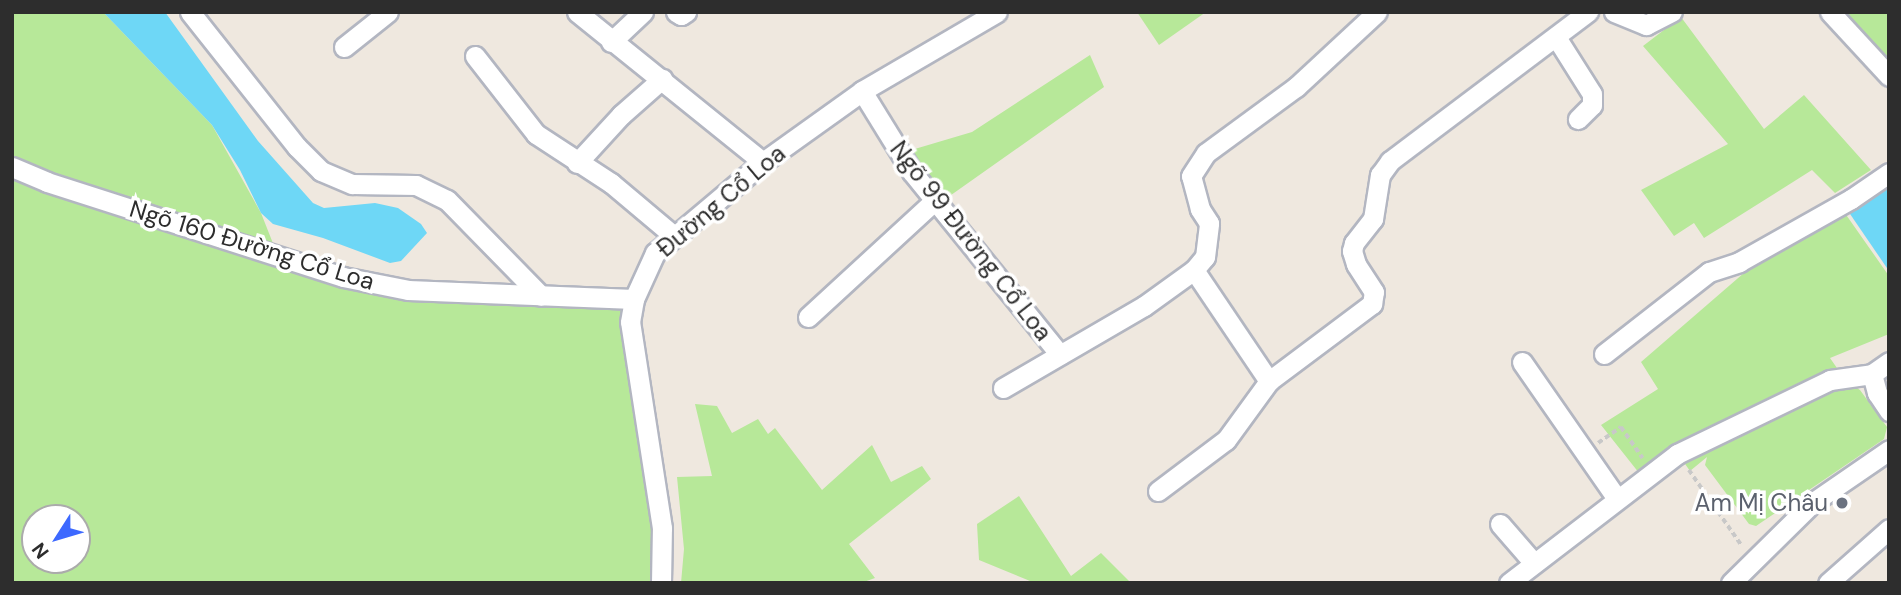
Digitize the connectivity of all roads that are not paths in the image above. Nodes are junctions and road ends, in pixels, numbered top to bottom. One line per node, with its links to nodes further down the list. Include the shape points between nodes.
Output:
1 (190, 12): 28 (street, via 321,171 352,184 416,185 447,200)
2 (388, 12): 15 (street)
3 (577, 12): 14 (street)
4 (643, 12): 14 (street)
5 (676, 12): 6 (street)
6 (686, 12)
7 (997, 12): 19 (street, Đường Cổ Loa)
8 (1377, 12): 27 (street, via 1296,87 1206,153 1191,176 1194,195 1209,223 1205,257)
9 (1588, 12): 13 (street)
10 (1614, 12): 11 (street, via 1646,24)
11 (1672, 12)
12 (1830, 12): 17 (street)
13 (1556, 37): 20 (street, via 1592,94 1592,104); 36 (street, via 1390,161 1380,175 1373,219 1352,251 1374,292 1374,301)
14 (611, 42): 18 (street)
15 (344, 47)
16 (475, 56): 22 (street, via 536,134)
17 (1889, 76)
18 (662, 79): 21 (street); 22 (street)
19 (862, 91): 21 (street, Đường Cổ Loa); 25 (street, Ngõ 99 Đường Cổ Loa)
20 (1578, 119)
21 (762, 162): 26 (street, Đường Cổ Loa)
22 (576, 163): 26 (street, via 611,183)
23 (12, 167): 28 (street, Ngõ 160 Đường Cổ Loa, via 343,277 408,290)
24 (1889, 173): 31 (street, via 1739,262 1709,272)
25 (934, 201): 30 (street); 32 (street, Ngõ 99 Đường Cổ Loa)
26 (674, 236): 29 (street, Đường Cổ Loa, via 655,253)
27 (1194, 271): 32 (street); 36 (street)
28 (541, 296): 29 (street, Ngõ 160 Đường Cổ Loa)
29 (634, 299): 45 (street, Đường Cổ Loa, via 630,322 662,528)
30 (808, 317)
31 (1604, 354)
32 (1060, 355): 37 (street)
33 (1522, 362): 41 (street)
34 (1889, 362): 35 (street)
35 (1872, 374): 38 (street); 41 (street, via 1830,380 1677,454)
36 (1269, 382): 40 (street, via 1226,440)
37 (1003, 388)
38 (1889, 411)
39 (1889, 450): 47 (street, via 1812,503)
40 (1158, 491)
41 (1616, 497): 44 (street)
42 (1500, 524): 44 (street)
43 (1889, 529): 48 (street)
44 (1533, 562): 46 (street)
45 (661, 583)
46 (1509, 583)
47 (1731, 583)
48 (1828, 583)

